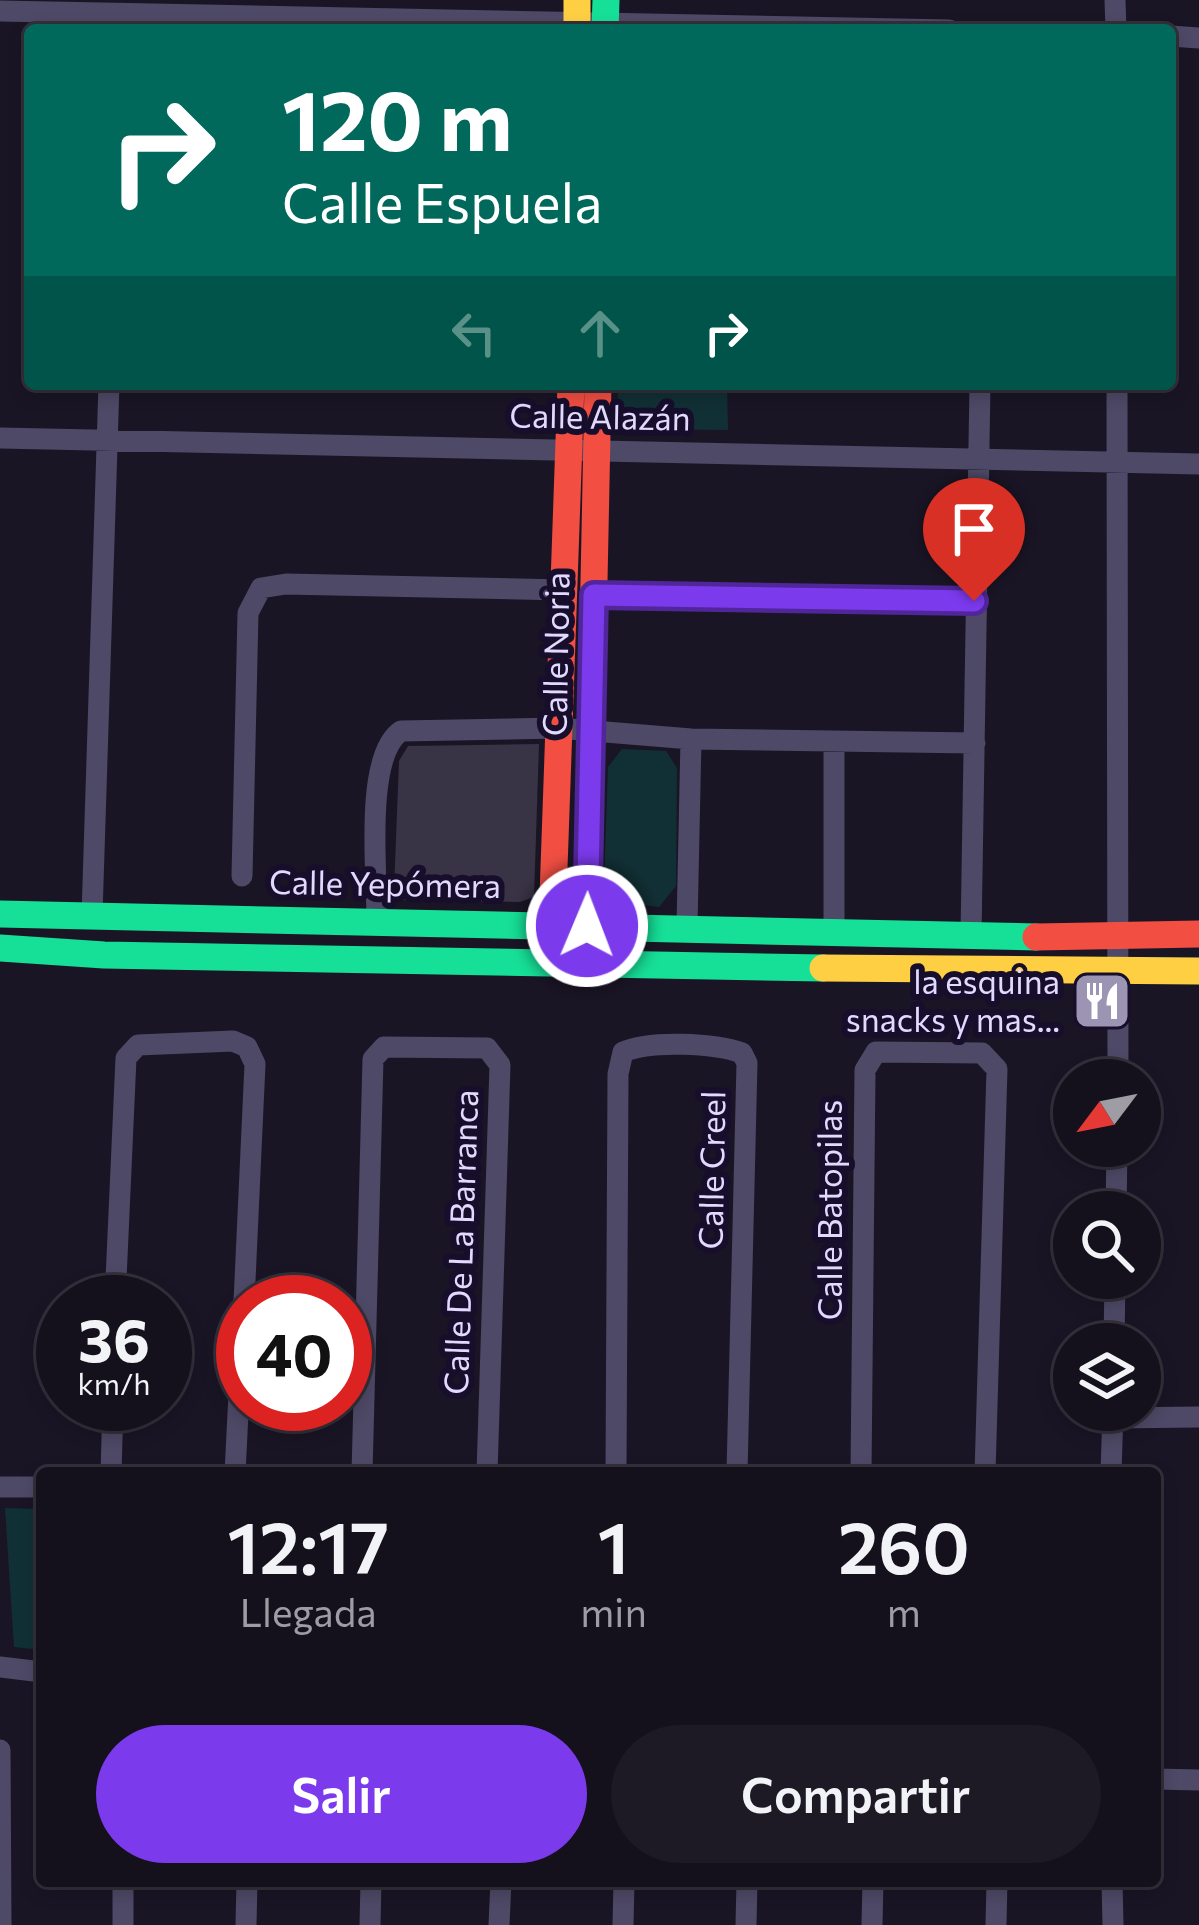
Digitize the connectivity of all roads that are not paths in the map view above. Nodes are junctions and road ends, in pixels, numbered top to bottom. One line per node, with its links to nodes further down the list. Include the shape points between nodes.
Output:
1 (0, 11): 2 (street)
2 (118, 15): 3 (street)
3 (591, 17): 4 (street)
4 (743, 24)
5 (109, 390): 11 (street)
6 (572, 390): 12 (main road, Calle Noria)
7 (597, 390): 12 (main road, Calle Noria)
8 (980, 390): 13 (street)
9 (1117, 390): 14 (street)
10 (0, 438): 11 (street, Calle Alazán)
11 (107, 442): 12 (street, Calle Alazán); 26 (street)
12 (583, 450): 13 (street, Calle Alazán); 16 (main road, Calle Noria); 17 (main road, Calle Noria)
13 (978, 458): 14 (street, Calle Alazán); 18 (street)
14 (1115, 459): 15 (street, Calle Alazán); 34 (street)
15 (1199, 464)
16 (563, 590): 19 (main road, Calle Noria); 24 (street, via 286,584 255,594 248,613)
17 (594, 595): 18 (street); 20 (main road, Calle Noria)
18 (974, 601): 23 (street)
19 (557, 728): 20 (street); 27 (street, via 423,726 390,738 379,763); 28 (main road, Calle Noria)
20 (590, 732): 21 (street); 29 (main road, Calle Noria)
21 (691, 739): 22 (street); 30 (street)
22 (834, 742): 23 (street); 31 (street)
23 (975, 742): 33 (street)
24 (242, 876)
25 (0, 914): 26 (main road, Calle Yepómera)
26 (92, 915): 27 (main road, Calle Yepómera)
27 (376, 919): 28 (main road, Calle Yepómera)
28 (552, 925): 29 (main road, Calle Yepómera)
29 (587, 926): 30 (main road, Calle Yepómera)
30 (687, 926): 31 (main road, Calle Yepómera)
31 (834, 929): 33 (main road, Calle Yepómera)
32 (1199, 934): 34 (main road, Calle Yepómera)
33 (971, 935): 34 (main road, Calle Yepómera)
34 (1118, 939): 37 (street)
35 (0, 948): 37 (main road)
36 (1199, 971): 37 (main road)
37 (1119, 974): 38 (street)
38 (1118, 1059)
39 (117, 1275): 40 (street, via 123,1064 138,1045 213,1041 242,1042 255,1064)
40 (245, 1275)
41 (1161, 1416): 42 (street)
42 (1199, 1417)
43 (112, 1431): 46 (street)
44 (238, 1431): 47 (street)
45 (1112, 1431): 54 (street)
46 (111, 1467)
47 (236, 1467)
48 (362, 1467): 49 (street, Calle De La Barranca, via 373,1059 384,1047 437,1045 487,1048 500,1066)
49 (487, 1467)
50 (616, 1467): 51 (street, Calle Creel, via 618,1074 623,1052 639,1048 727,1048 742,1052 746,1063)
51 (737, 1467)
52 (861, 1467): 53 (street, Calle Batopilas, via 865,1070 877,1052 925,1050 982,1053 997,1070)
53 (985, 1467)
54 (1111, 1467)
55 (0, 1487): 56 (street)
56 (36, 1487)
57 (0, 1667): 58 (street)
58 (36, 1671)
59 (0, 1750): 62 (street)
60 (1161, 1779): 61 (street)
61 (1199, 1780)
62 (2, 1785): 72 (street)
63 (124, 1887): 74 (street)
64 (248, 1887): 75 (street)
65 (371, 1887): 76 (street)
66 (500, 1887): 77 (street)
67 (624, 1887): 78 (street)
68 (747, 1887): 79 (street)
69 (873, 1887): 80 (street)
70 (997, 1887): 81 (street)
71 (1112, 1887): 82 (street)
72 (0, 1912): 73 (street)
73 (1, 1925)
74 (122, 1925)
75 (246, 1925)
76 (370, 1925)
77 (499, 1925)
78 (622, 1925)
79 (746, 1925)
80 (872, 1925)
81 (997, 1925)
82 (1113, 1925)

